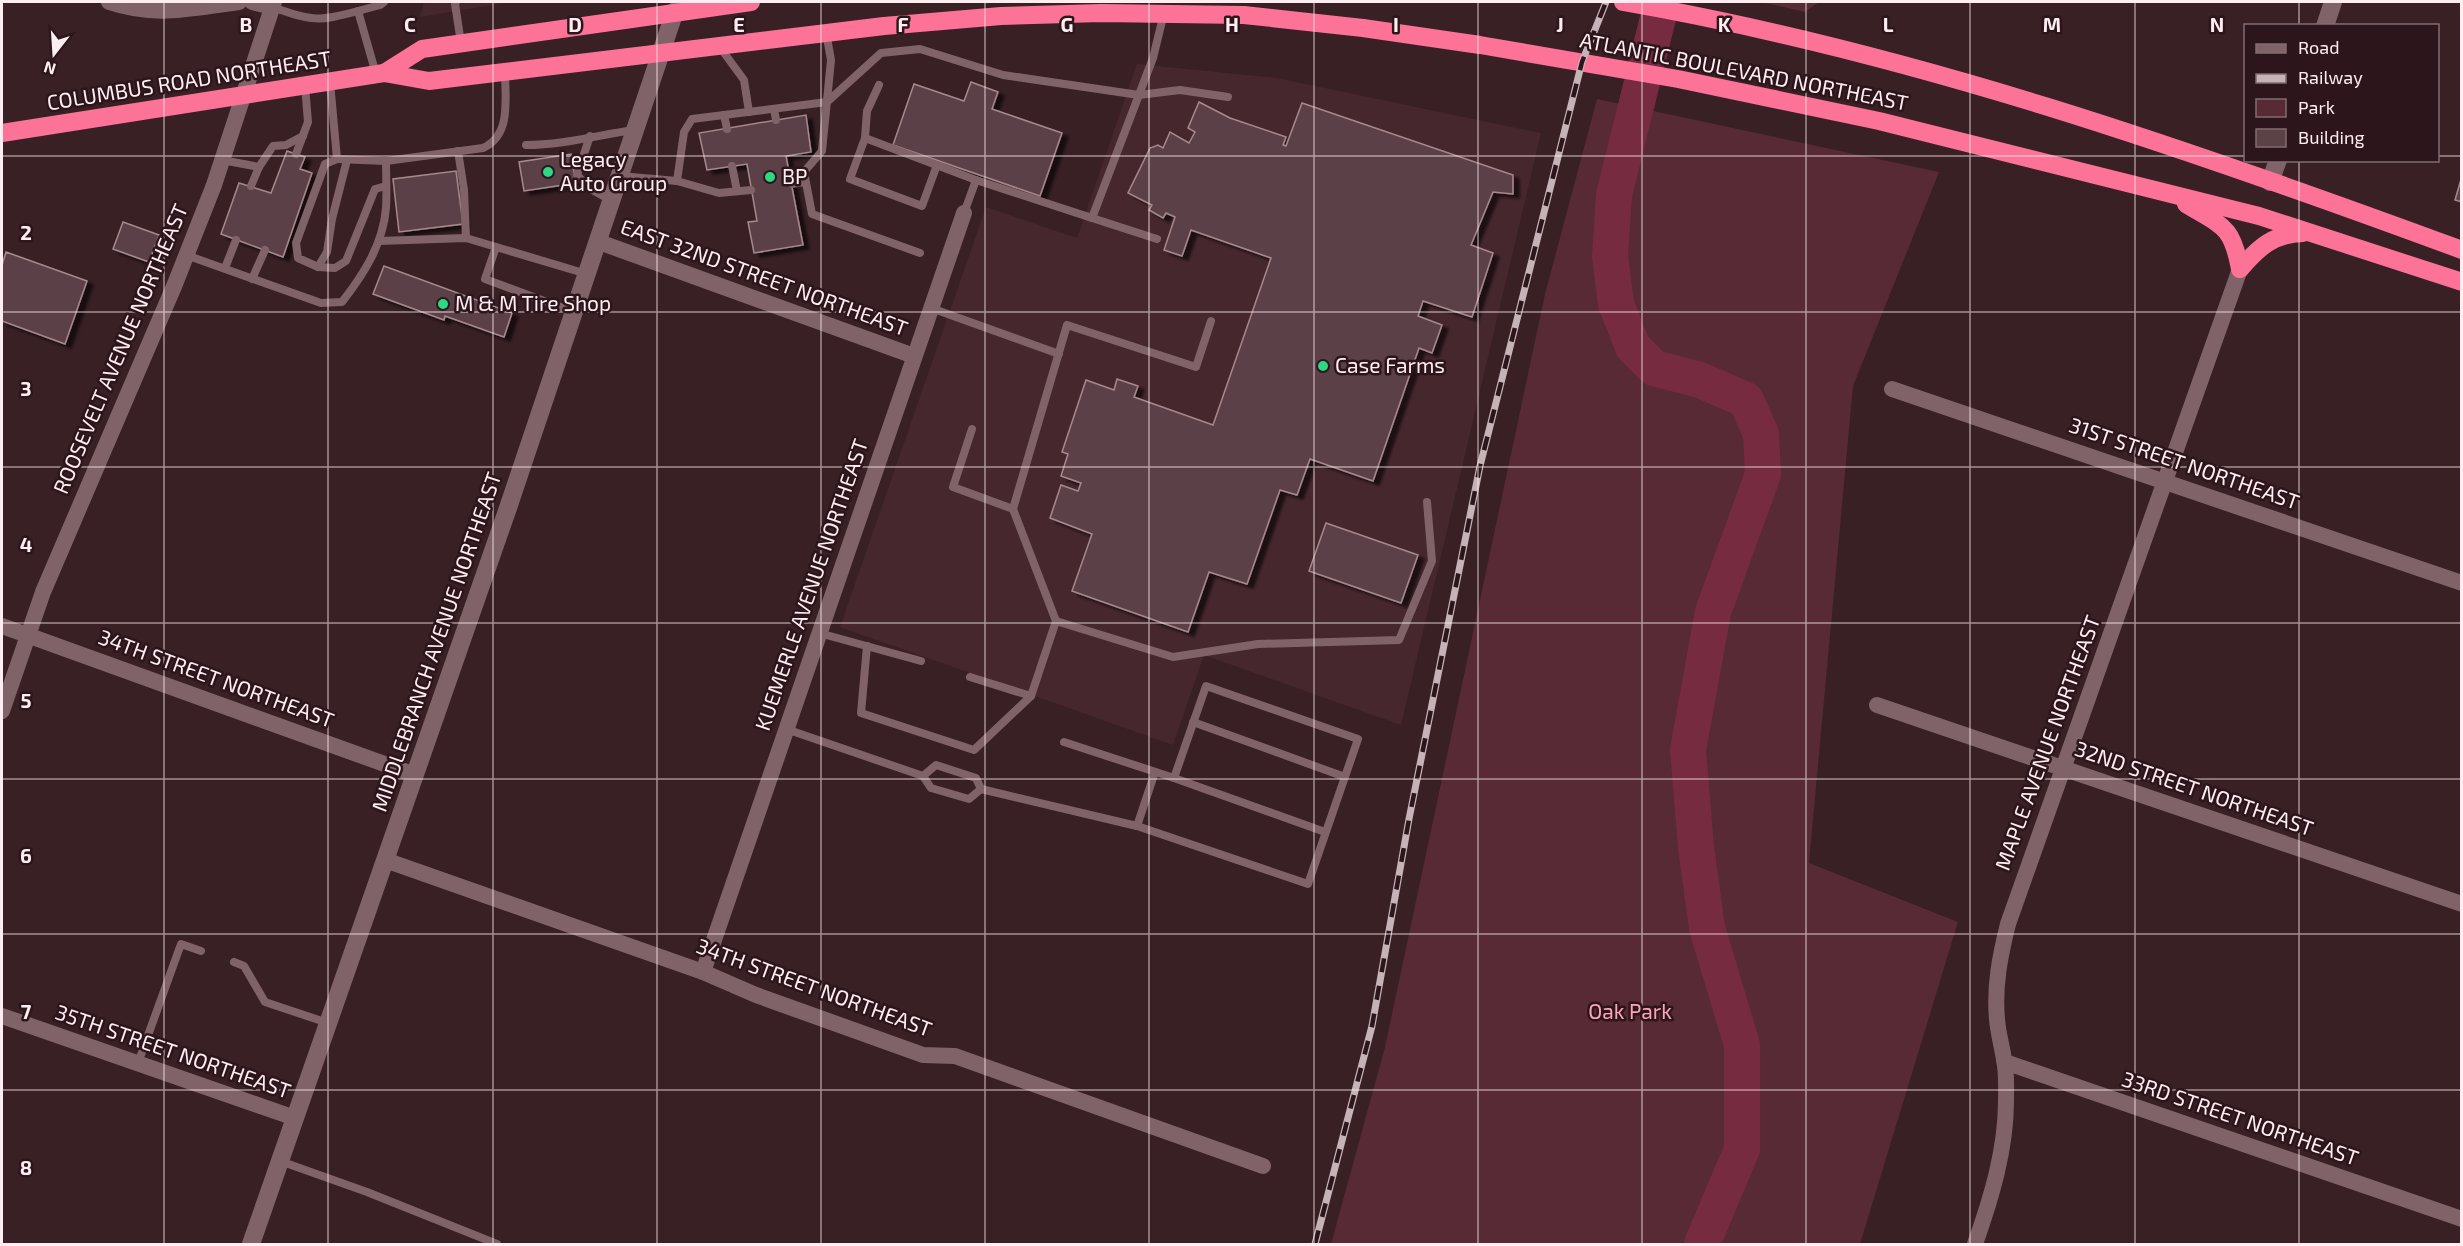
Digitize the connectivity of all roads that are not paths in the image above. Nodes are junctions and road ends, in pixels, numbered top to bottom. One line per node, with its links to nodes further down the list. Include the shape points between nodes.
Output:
1 (109, 2): 2 (street, via 148,12)
2 (239, 2)
3 (252, 2): 9 (street)
4 (384, 2): 12 (lane)
5 (456, 2): 17 (lane)
6 (750, 2): 10 (highway, COLUMBUS ROAD NORTHEAST)
7 (1623, 2): 54 (highway, ATLANTIC BOULEVARD NORTHEAST, via 1788,35 2022,98)
8 (2333, 2): 15 (street)
9 (273, 4): 12 (lane, via 315,20); 25 (street, ROOSEVELT AVENUE NORTHEAST)
10 (710, 4): 13 (highway, COLUMBUS ROAD NORTHEAST)
11 (1000, 9): 14 (highway, ATLANTIC BOULEVARD NORTHEAST); 16 (highway, COLUMBUS ROAD NORTHEAST)
12 (358, 11): 21 (lane)
13 (675, 11): 17 (highway, COLUMBUS ROAD NORTHEAST); 19 (street, MIDDLEBRANCH AVENUE NORTHEAST)
14 (1164, 12): 26 (lane); 60 (highway, ATLANTIC BOULEVARD NORTHEAST, via 1280,19 1480,45 1772,98)
15 (2326, 24)
16 (826, 32): 18 (highway, COLUMBUS ROAD NORTHEAST); 28 (lane, via 831,60)
17 (461, 43): 21 (highway, COLUMBUS ROAD NORTHEAST, via 422,49)
18 (718, 46): 19 (highway, COLUMBUS ROAD NORTHEAST); 30 (lane, via 744,80)
19 (661, 52): 20 (highway, COLUMBUS ROAD NORTHEAST); 34 (street, MIDDLEBRANCH AVENUE NORTHEAST)
20 (505, 70): 21 (highway, COLUMBUS ROAD NORTHEAST, via 429,81); 40 (lane, via 505,118 499,135 493,144 483,148)
21 (380, 73): 22 (highway, COLUMBUS ROAD NORTHEAST)
22 (330, 81): 23 (highway, COLUMBUS ROAD NORTHEAST); 42 (lane)
23 (305, 85): 25 (highway, COLUMBUS ROAD NORTHEAST); 36 (lane, via 308,122)
24 (879, 85): 38 (lane, via 867,111)
25 (244, 95): 35 (highway, COLUMBUS ROAD NORTHEAST); 43 (street, ROOSEVELT AVENUE NORTHEAST)
26 (1139, 95): 27 (lane, via 1180,90); 28 (lane, via 1003,75 920,49 881,53); 63 (lane)
27 (1228, 97)
28 (827, 102): 29 (lane); 53 (lane, via 822,151 804,172)
29 (774, 109): 30 (lane); 32 (lane)
30 (749, 112): 31 (lane)
31 (724, 115): 33 (lane); 52 (lane, via 692,119 684,132)
32 (776, 120)
33 (727, 129)
34 (634, 130): 37 (lane); 50 (street, MIDDLEBRANCH AVENUE NORTHEAST)
35 (2, 133)
36 (303, 136): 41 (lane); 49 (lane, via 286,145 273,146)
37 (590, 136): 39 (lane, via 566,143); 61 (lane, via 577,175 589,188)
38 (865, 138): 47 (lane); 47 (lane, via 850,179 922,206)
39 (526, 145)
40 (458, 151): 45 (lane); 65 (lane)
41 (296, 154)
42 (337, 159): 44 (lane); 75 (lane, via 325,164 296,243 298,258)
43 (222, 160): 49 (lane); 74 (street, ROOSEVELT AVENUE NORTHEAST)
44 (347, 160): 45 (lane); 75 (lane, via 327,252)
45 (386, 161): 57 (lane)
46 (2277, 162): 54 (street)
47 (937, 165): 51 (lane)
48 (732, 166): 59 (lane)
49 (259, 167): 56 (lane)
50 (620, 176): 52 (lane); 61 (street, MIDDLEBRANCH AVENUE NORTHEAST)
51 (976, 180): 62 (lane); 63 (lane)
52 (677, 182): 59 (lane, via 719,193)
53 (805, 182): 55 (lane); 73 (lane, via 812,214)
54 (2270, 182): 72 (highway, ATLANTIC BOULEVARD NORTHEAST)
55 (792, 184)
56 (251, 186)
57 (386, 186): 68 (lane); 75 (lane, via 375,189 346,261 335,268)
58 (751, 190): 59 (lane)
59 (736, 191)
60 (2165, 192): 64 (highway, ATLANTIC BOULEVARD NORTHEAST); 77 (highway, via 2227,229)
61 (612, 201): 69 (street, MIDDLEBRANCH AVENUE NORTHEAST)
62 (964, 213): 81 (street, KUEMERLE AVENUE NORTHEAST)
63 (1092, 218): 66 (lane)
64 (2310, 233): 77 (highway, via 2272,239); 80 (highway, ATLANTIC BOULEVARD NORTHEAST)
65 (466, 238): 68 (lane); 70 (lane)
66 (1157, 239)
67 (236, 240): 76 (lane)
68 (379, 241): 79 (lane, via 368,266 342,302 321,303)
69 (598, 242): 78 (street, MIDDLEBRANCH AVENUE NORTHEAST); 85 (street, EAST 32ND STREET NORTHEAST)
70 (496, 247): 78 (lane); 82 (lane, via 485,279)
71 (265, 250): 79 (lane)
72 (2462, 250)
73 (920, 253)
74 (186, 255): 76 (lane); 95 (street, ROOSEVELT AVENUE NORTHEAST)
75 (318, 267)
76 (225, 268): 79 (lane)
77 (2240, 269): 88 (street, MAPLE AVENUE NORTHEAST)
78 (588, 274): 82 (street, MIDDLEBRANCH AVENUE NORTHEAST)
79 (252, 279)
80 (2462, 282)
81 (931, 308): 84 (lane); 85 (street, KUEMERLE AVENUE NORTHEAST)
82 (574, 313): 107 (street, MIDDLEBRANCH AVENUE NORTHEAST)
83 (1210, 321): 84 (lane, via 1197,367 1067,325)
84 (1059, 354): 90 (lane)
85 (914, 356): 94 (street, KUEMERLE AVENUE NORTHEAST)
86 (1892, 389): 88 (street, 31ST STREET NORTHEAST)
87 (972, 429): 90 (lane, via 953,487)
88 (2167, 482): 91 (street, 31ST STREET NORTHEAST); 105 (street, MAPLE AVENUE NORTHEAST)
89 (1428, 502): 92 (lane, via 1431,561 1400,640 1258,644 1173,657)
90 (1013, 509): 92 (lane)
91 (2462, 583)
92 (1056, 621): 99 (lane)
93 (2, 626): 95 (street, 34TH STREET NORTHEAST)
94 (819, 633): 96 (lane); 103 (street, KUEMERLE AVENUE NORTHEAST)
95 (28, 635): 101 (street, ROOSEVELT AVENUE NORTHEAST); 107 (street, 34TH STREET NORTHEAST)
96 (867, 646): 97 (lane); 99 (lane, via 861,713 974,750)
97 (921, 661)
98 (970, 677): 99 (lane)
99 (1031, 696)
100 (1877, 705): 105 (street, 32ND STREET NORTHEAST)
101 (2, 711)
102 (1193, 722): 109 (lane); 109 (lane, via 1206,686 1358,738); 110 (lane)
103 (786, 729): 108 (lane); 118 (street, KUEMERLE AVENUE NORTHEAST)
104 (1064, 742): 106 (lane)
105 (2063, 768): 115 (street, 32ND STREET NORTHEAST); 121 (street, MAPLE AVENUE NORTHEAST, via 1998,962 1997,1021)
106 (1155, 772): 110 (lane); 112 (lane)
107 (415, 775): 114 (street, MIDDLEBRANCH AVENUE NORTHEAST)
108 (923, 776): 111 (lane, via 931,788 969,799); 111 (lane, via 936,765 976,778)
109 (1345, 777): 113 (lane)
110 (1174, 778): 113 (lane)
111 (981, 789): 112 (lane)
112 (1137, 826): 113 (lane, via 1308,884)
113 (1326, 832)
114 (385, 860): 118 (street, 34TH STREET NORTHEAST); 120 (street, MIDDLEBRANCH AVENUE NORTHEAST)
115 (2462, 904)
116 (201, 951): 122 (lane, via 181,944)
117 (234, 962): 120 (lane, via 244,966 265,1002)
118 (703, 972): 125 (street, 34TH STREET NORTHEAST, via 912,1051 955,1056)
119 (2, 1016): 122 (street, 35TH STREET NORTHEAST)
120 (328, 1023): 123 (street, MIDDLEBRANCH AVENUE NORTHEAST)
121 (2005, 1062): 126 (street, 33RD STREET NORTHEAST); 129 (street, MAPLE AVENUE NORTHEAST, via 2002,1143)
122 (138, 1063): 123 (street, 35TH STREET NORTHEAST)
123 (295, 1118): 124 (street, MIDDLEBRANCH AVENUE NORTHEAST)
124 (280, 1161): 127 (street, MIDDLEBRANCH AVENUE NORTHEAST); 128 (lane)
125 (1263, 1166)
126 (2462, 1219)
127 (250, 1245)
128 (497, 1245)
129 (1975, 1245)

